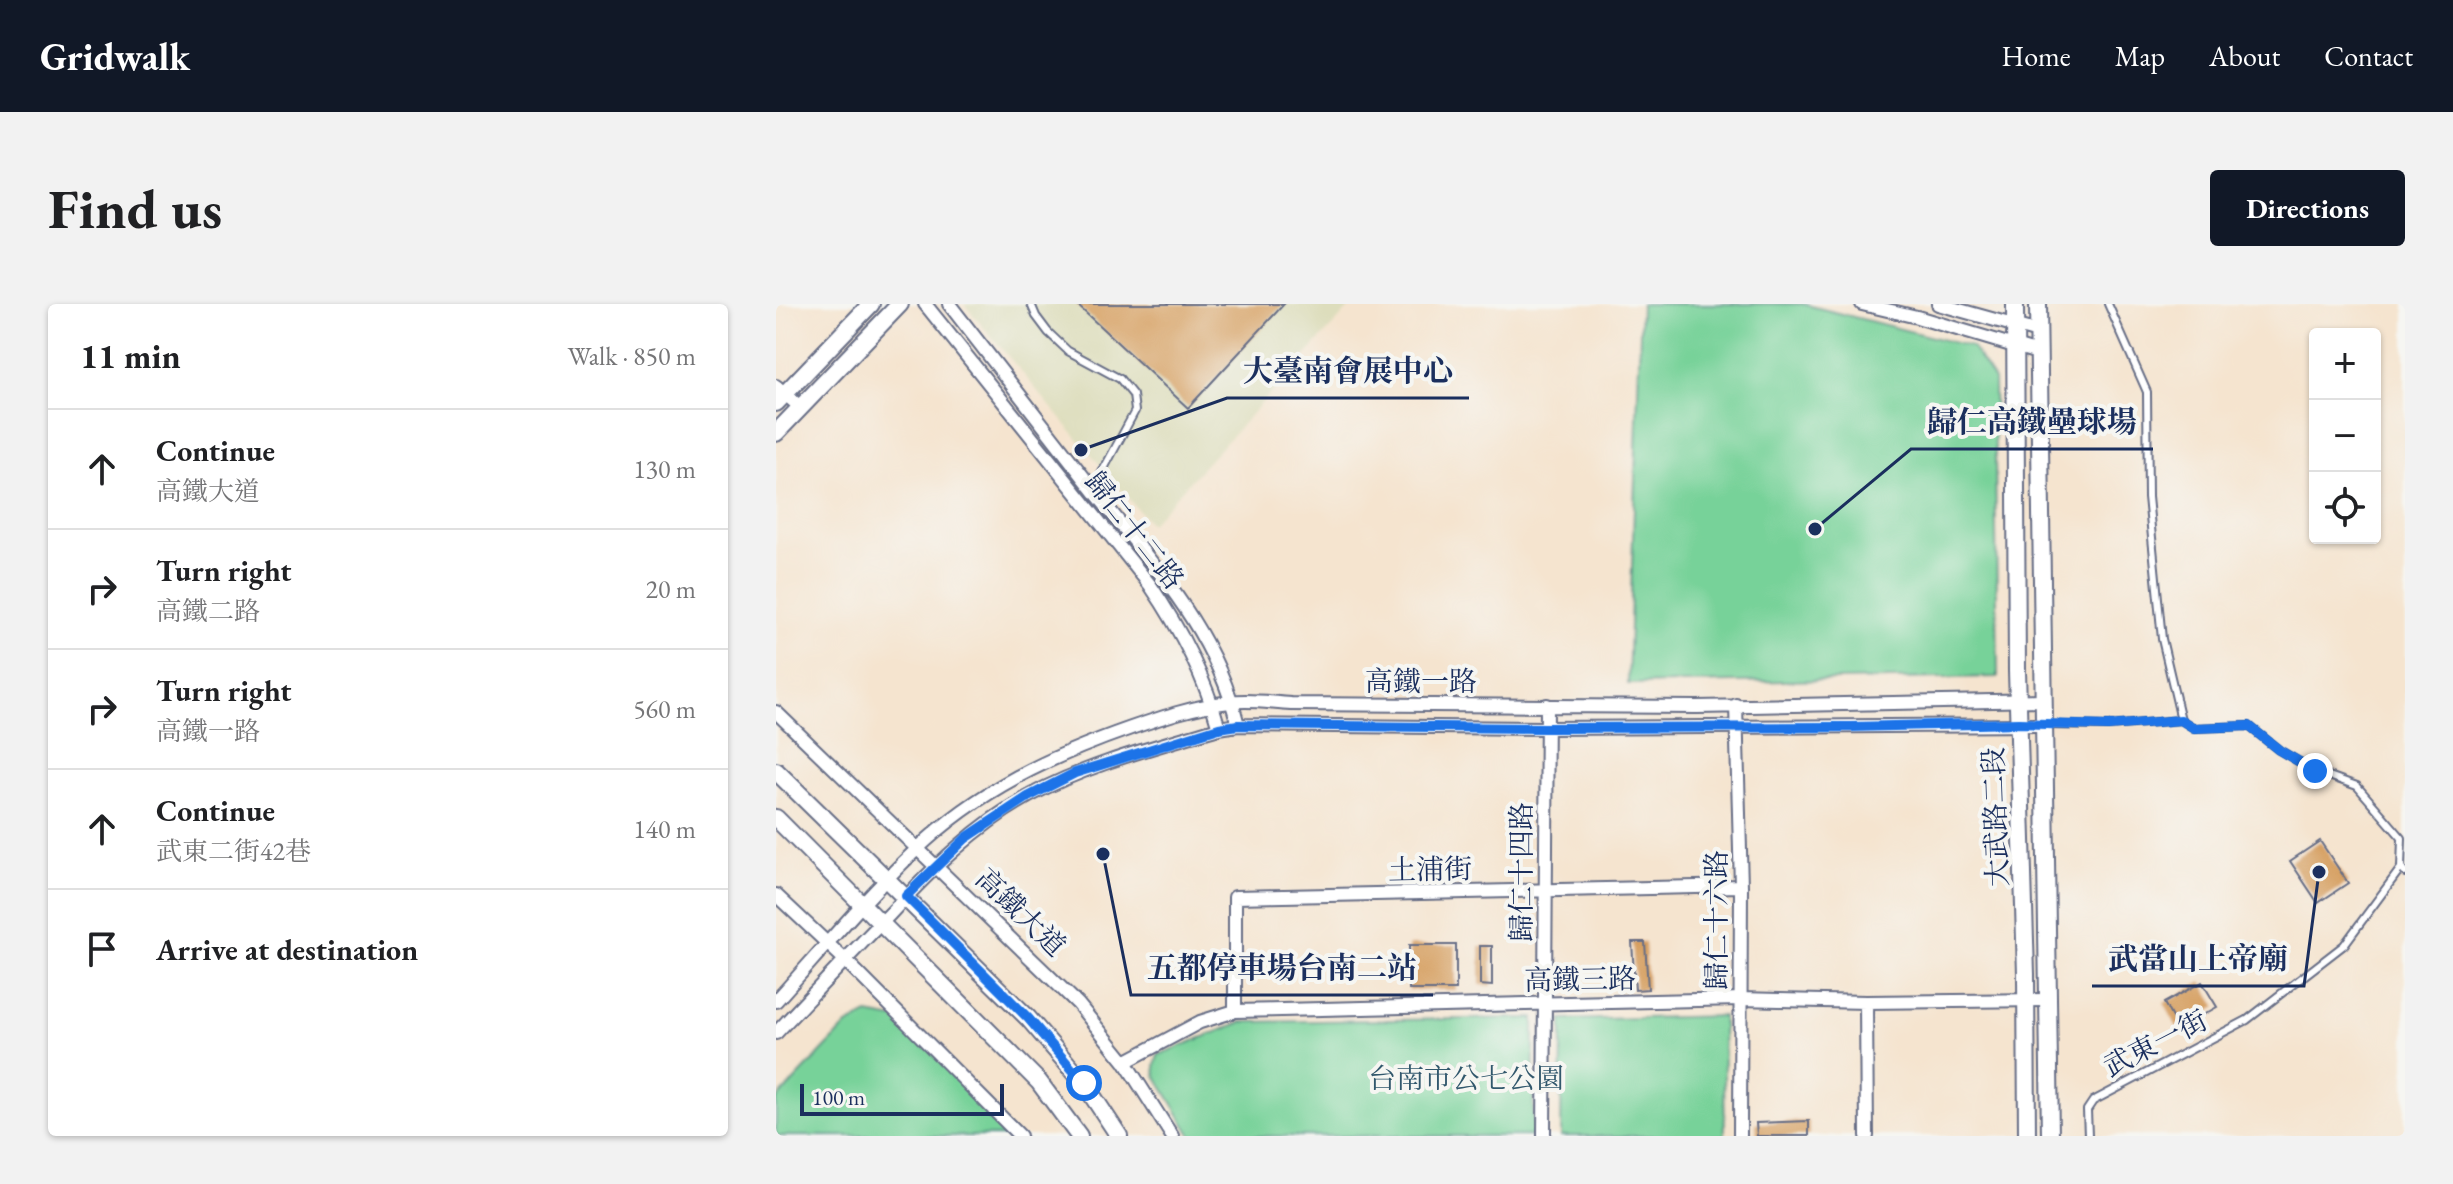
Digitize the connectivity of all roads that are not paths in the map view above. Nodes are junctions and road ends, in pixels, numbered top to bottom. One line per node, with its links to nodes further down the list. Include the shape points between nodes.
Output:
1 (871, 304): 15 (street)
2 (900, 304): 16 (street)
3 (925, 304): 22 (street, 歸仁十二路, via 1150,585 1187,643)
4 (949, 304): 18 (street, 歸仁十二路)
5 (1031, 304): 18 (lane, via 1068,351 1120,379 1133,395 1135,411)
6 (1862, 304): 13 (street)
7 (1938, 304): 11 (street)
8 (2015, 304): 11 (street, 大武路二段)
9 (2038, 304): 12 (street, 大武路二段)
10 (2108, 304): 26 (lane, via 2147,392 2148,497 2162,639)
11 (2015, 326): 12 (street); 13 (street, 大武路二段)
12 (2038, 332): 14 (street, 大武路二段)
13 (2015, 344): 14 (street); 19 (street, 大武路二段)
14 (2038, 353): 20 (street, 大武路二段)
15 (778, 397): 16 (street)
16 (794, 412): 17 (street)
17 (776, 433)
18 (1093, 489): 21 (street, 歸仁十二路, via 1183,602)
19 (2018, 700): 20 (street, 高鐵一路); 24 (street, 高鐵一路); 27 (street, 大武路二段)
20 (2042, 700): 29 (street, 大武路二段)
21 (1232, 701): 22 (street, 高鐵一路); 23 (street, 高鐵一路); 28 (street, 歸仁十二路)
22 (1213, 705): 31 (street, 歸仁十二路); 35 (street, 高鐵一路, via 1166,716 1031,767 950,820)
23 (1547, 705): 24 (street, 高鐵一路); 32 (street, 歸仁十四路)
24 (1736, 705): 30 (street, 歸仁十六路)
25 (776, 712): 35 (street, 高鐵大道)
26 (2181, 720): 29 (lane); 37 (lane, via 2194,728 2249,726 2315,771 2357,786 2402,838)
27 (2019, 723): 29 (street, 高鐵一路); 30 (street, 高鐵一路); 48 (street, 大武路二段)
28 (1238, 725): 31 (street, 高鐵一路); 32 (street, 高鐵一路)
29 (2043, 725): 49 (street, 大武路二段)
30 (1736, 726): 32 (street, 高鐵一路); 39 (street, 歸仁十六路)
31 (1219, 728): 36 (street, 高鐵一路, via 1075,773 998,816)
32 (1546, 728): 40 (street, 歸仁十四路)
33 (776, 771): 38 (street)
34 (776, 818): 43 (street)
35 (917, 849): 36 (street, 高鐵大道); 38 (street, 高鐵一路)
36 (936, 867): 42 (street, 高鐵一路); 55 (street, 高鐵大道, via 1057,982)
37 (2403, 870): 65 (lane, 武東一街, via 2344,945 2247,1020 2093,1101 2087,1110)
38 (887, 879): 42 (street); 43 (street, 高鐵一路)
39 (1741, 886): 40 (street, 土浦街); 47 (street, 歸仁十六路)
40 (1546, 891): 52 (street, 歸仁十四路); 53 (street, 土浦街, via 1235,897)
41 (776, 895): 45 (street)
42 (906, 896): 44 (street, 高鐵一路); 58 (street, via 1055,1048)
43 (862, 906): 44 (street); 45 (street, 高鐵一路)
44 (880, 924): 46 (street, 高鐵一路); 57 (street, via 1039,1082)
45 (828, 944): 46 (street); 50 (street, 高鐵一路)
46 (845, 960): 54 (street, 高鐵一路); 56 (street)
47 (1740, 999): 51 (street, 高鐵三路); 52 (street, 高鐵三路); 61 (street, 歸仁十六路)
48 (2026, 1000): 49 (street, 高鐵三路); 51 (street, 高鐵三路); 63 (street, 大武路二段)
49 (2048, 1000): 64 (street, 大武路二段)
50 (776, 1001)
51 (1866, 1002): 62 (street)
52 (1544, 1003): 53 (street, 高鐵三路); 60 (street, 歸仁十四路)
53 (1235, 1011): 55 (street, 高鐵三路, via 1200,1022)
54 (776, 1033)
55 (1125, 1062): 59 (street, 高鐵大道)
56 (1013, 1133)
57 (1079, 1136)
58 (1119, 1136)
59 (1172, 1136)
60 (1544, 1136)
61 (1740, 1136)
62 (1867, 1136)
63 (2027, 1136)
64 (2050, 1136)
65 (2088, 1136)

